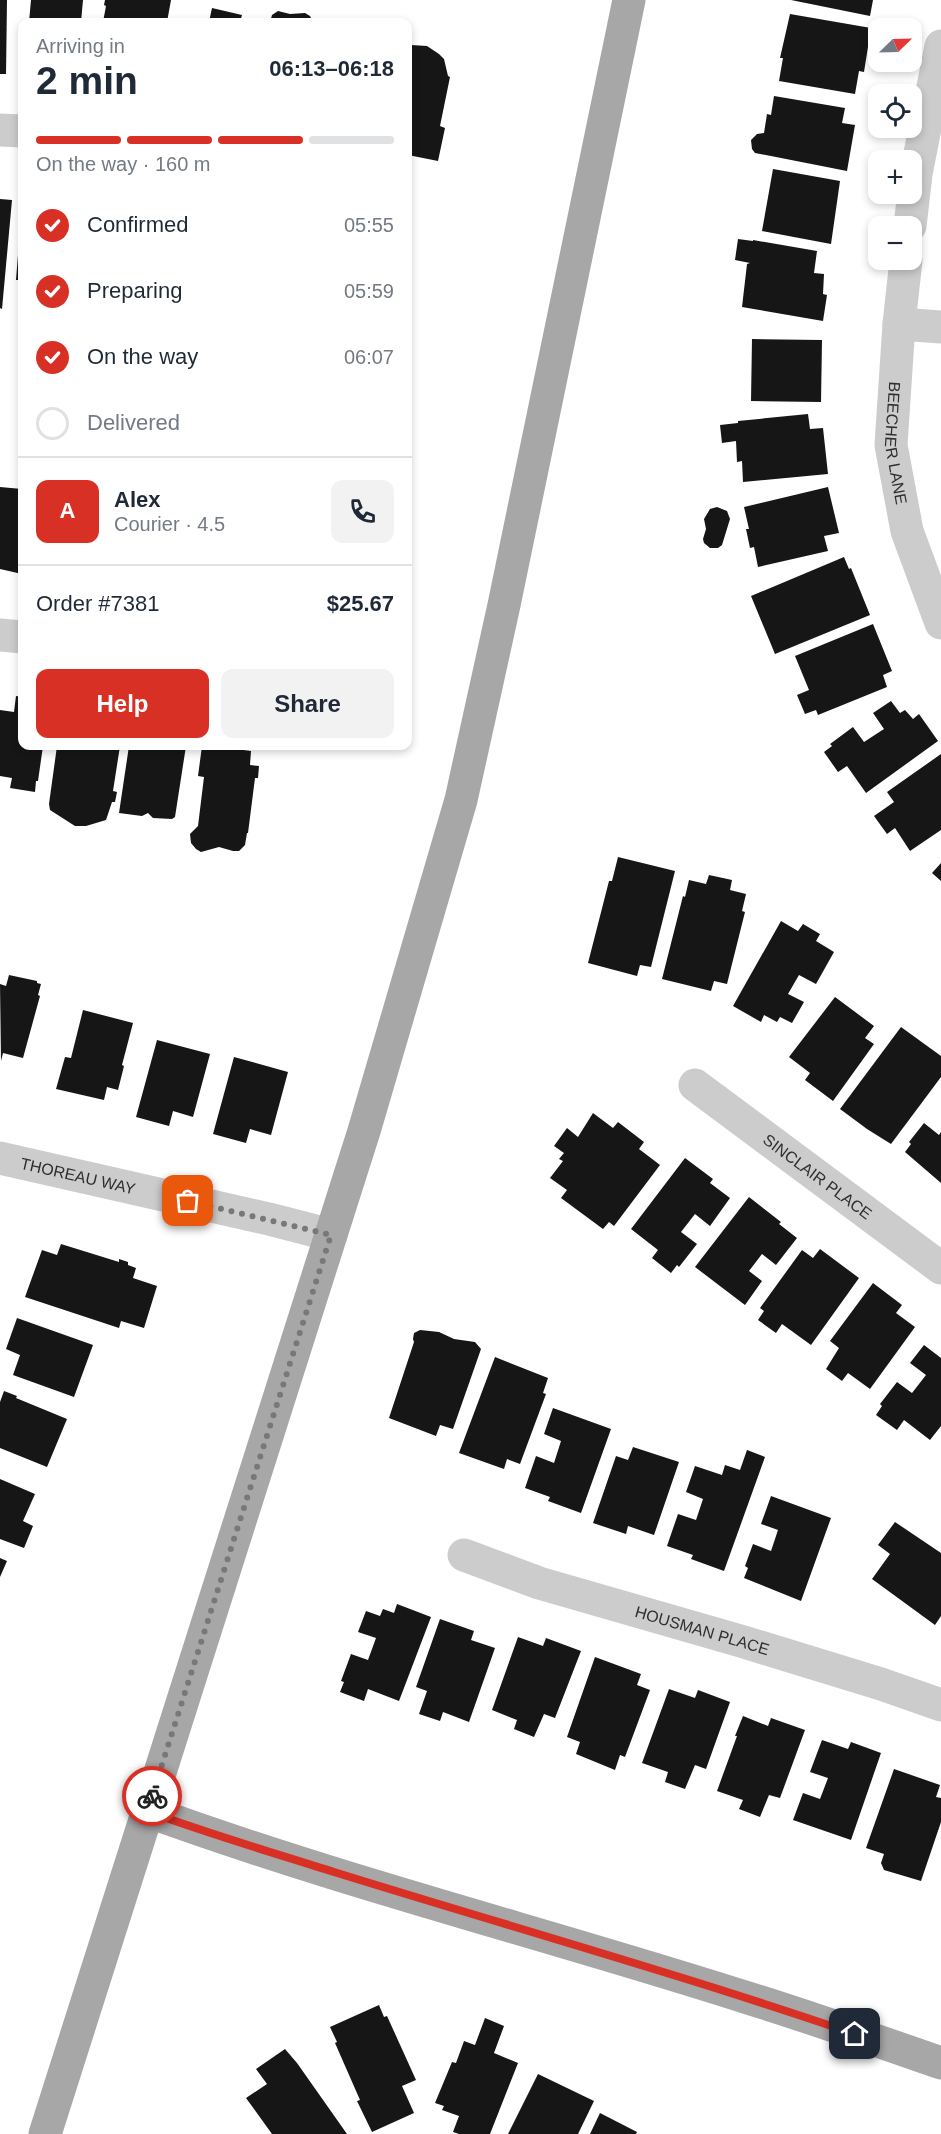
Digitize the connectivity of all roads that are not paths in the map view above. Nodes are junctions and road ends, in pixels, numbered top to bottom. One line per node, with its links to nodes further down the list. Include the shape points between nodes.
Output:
1 (629, 0): 14 (main road, via 461,800)
2 (941, 46): 5 (street)
3 (0, 130): 4 (street)
4 (18, 131)
5 (911, 216)
6 (905, 270): 7 (street, BEECHER LANE)
7 (898, 324): 8 (street); 9 (street, BEECHER LANE, via 891,445 907,531)
8 (941, 327)
9 (941, 623)
10 (0, 635): 11 (street)
11 (18, 637)
12 (695, 1085): 15 (street, SINCLAIR PLACE)
13 (0, 1158): 14 (street, THOREAU WAY)
14 (331, 1235): 18 (main road)
15 (941, 1268)
16 (464, 1555): 17 (street, HOUSMAN PLACE, via 539,1583 744,1642)
17 (941, 1705)
18 (147, 1811): 19 (main road, via 204,1832 748,1998); 20 (main road)
19 (941, 2063)
20 (45, 2134)

